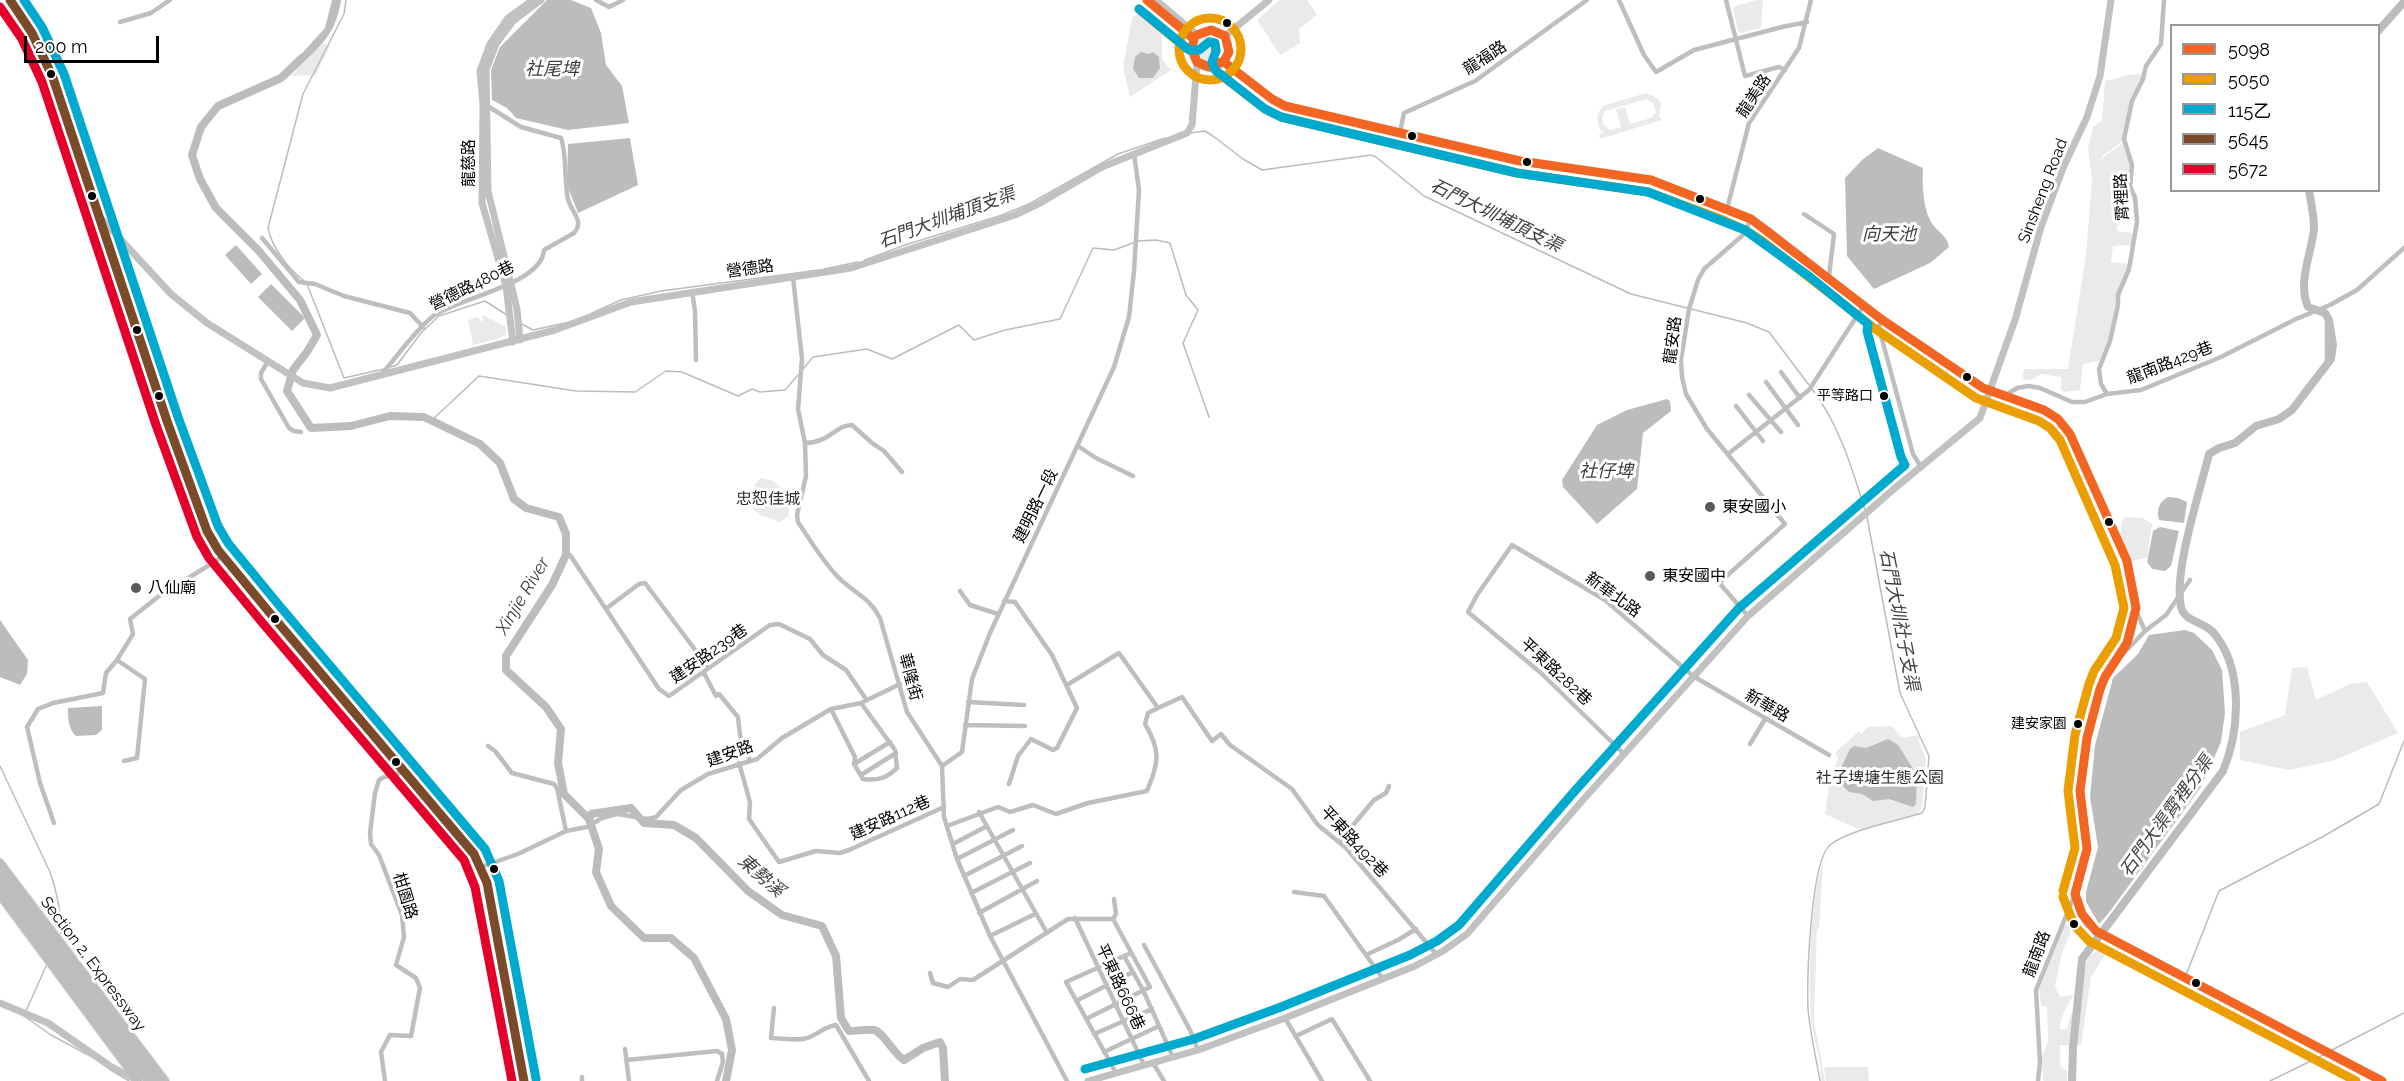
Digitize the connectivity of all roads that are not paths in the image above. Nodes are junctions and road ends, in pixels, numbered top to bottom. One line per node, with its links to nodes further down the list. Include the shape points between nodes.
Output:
1 (10, 0): 29 (street, via 33,33 50,71)
2 (170, 0): 16 (street, via 151,13)
3 (532, 0): 24 (street, 龍慈路, via 508,18 484,55 480,70)
4 (541, 0): 24 (street, 龍慈路, via 513,21 496,44 486,70)
5 (596, 0): 6 (street, via 609,7)
6 (623, 0)
7 (1147, 0): 19 (street)
8 (1156, 0): 19 (street)
9 (1269, 0): 18 (street)
10 (1587, 0): 25 (street, 龍福路, via 1475,81 1404,113)
11 (1619, 0): 20 (street, via 1656,72 1694,50)
12 (1726, 0): 20 (street)
13 (1811, 0): 17 (street, 龍美路)
14 (2111, 0): 48 (street, Sinsheng Road, via 2100,76 2041,227)
15 (2164, 0): 49 (street, 霄裡路, via 2161,44 2146,66 2132,101 2124,140 2132,165 2130,187 2138,211 2129,269 2118,295 2110,341 2099,369)
16 (120, 22)
17 (1807, 22): 20 (street); 23 (street, 龍美路, via 1799,48)
18 (1225, 36): 19 (street, via 1208,29); 21 (street, via 1229,52)
19 (1196, 37): 22 (street, via 1192,51)
20 (1735, 38): 23 (street, via 1745,76 1779,67)
21 (1224, 62): 22 (street, via 1214,67); 25 (street, via 1285,106)
22 (1197, 63): 26 (street, 營德路, via 1192,125 1187,133)
23 (1785, 70): 27 (street, 龍美路, via 1749,123)
24 (486, 105): 35 (street, 龍慈路, via 482,203); 35 (street, 營德路480巷, via 521,128 561,138 569,203 579,223 574,233 544,250 538,267)
25 (1400, 132): 27 (street, via 1520,161 1651,180)
26 (1134, 153): 34 (street, 營德路, via 995,222 851,268); 62 (street, 建明路一段, via 1139,190 1129,317 1114,367)
27 (1726, 209): 30 (street)
28 (1804, 214): 33 (street, via 1834,234)
29 (98, 215): 43 (street, via 171,294 207,323); 68 (street, via 207,531)
30 (1751, 219): 33 (street); 63 (street, 龍安路, via 1743,235 1704,269 1689,308 1681,368 1683,386 1700,419)
31 (262, 238): 40 (street, via 299,282 410,313)
32 (2404, 248): 49 (street, 龍南路429巷, via 2357,290 2330,305 2141,390)
33 (1828, 276): 37 (street)
34 (793, 277): 36 (street, 營德路); 61 (street, 華隆街, via 801,371 798,409)
35 (508, 284): 40 (street, 營德路480巷, via 434,316); 41 (street, 龍慈路)
36 (692, 291): 41 (street, 營德路, via 631,302); 42 (street)
37 (1864, 305): 38 (street); 52 (street)
38 (1881, 319): 48 (street); 64 (street, via 1879,328 1905,424 1916,460)
39 (2326, 320): 44 (street)
40 (423, 327): 46 (street, 營德路480巷)
41 (517, 341): 46 (street, 營德路)
42 (696, 360)
43 (268, 361): 46 (street, 營德路, via 303,383 330,388); 57 (street, via 261,379 286,422)
44 (2327, 361)
45 (1781, 372): 52 (street)
46 (380, 376)
47 (1766, 382): 54 (street)
48 (1990, 390): 51 (street); 64 (street, Sinsheng Road, via 1980,418)
49 (2107, 394): 51 (street, 龍南路429巷, via 2073,402 2029,386 2017,387)
50 (1749, 395): 55 (street)
51 (2004, 396): 73 (street, via 2051,414 2070,434 2127,561)
52 (1800, 398): 54 (street)
53 (1736, 406): 59 (street)
54 (1786, 409): 55 (street); 56 (street)
55 (1772, 421): 58 (street); 59 (street)
56 (1798, 425)
57 (300, 432)
58 (1781, 432)
59 (1756, 433): 60 (street); 63 (street)
60 (1763, 441)
61 (805, 443): 65 (street, via 821,442 852,425 885,451); 83 (street, 華隆街, via 807,476 798,522 838,578 874,606)
62 (1078, 446): 66 (street); 71 (street, 建明路一段)
63 (1728, 454): 76 (street, 龍安路, via 1785,524 1721,581 1720,585)
64 (1922, 467): 76 (street, Sinsheng Road)
65 (902, 472)
66 (1133, 476)
67 (570, 555): 72 (street, 建安路239巷)
68 (224, 556): 79 (street, via 130,619 133,634); 105 (street)
69 (2190, 580): 77 (street, via 2166,615)
70 (960, 591): 75 (street, via 970,604)
71 (1004, 601): 75 (street, 建明路一段); 84 (street, via 1015,602 1052,655)
72 (607, 608): 80 (street, via 645,583); 81 (street, 建安路239巷, via 665,695)
73 (2136, 608): 77 (street); 78 (street, via 2131,635)
74 (1468, 612): 82 (street, 新華北路, via 1512,545 1605,600); 98 (street, 平東路282巷, via 1524,657)
75 (998, 614): 86 (street, 建明路一段, via 972,679)
76 (1748, 616): 82 (street, Sinsheng Road)
77 (2145, 631): 78 (street)
78 (2117, 659): 133 (street, via 2100,689 2087,738 2080,791 2087,849)
79 (117, 660): 101 (street, via 145,679 137,758); 111 (street, via 106,673 103,693 38,709 27,727)
80 (708, 667): 81 (street, 建安路239巷); 85 (street, 建安路239巷, via 770,625 779,624 810,639 823,655 846,670)
81 (703, 671): 100 (street, via 716,696 719,694 738,717)
82 (1693, 676): 91 (street, 新華路); 98 (street, Sinsheng Road)
83 (900, 684): 85 (street, 建安路); 104 (street, 華隆街, via 907,712)
84 (1067, 686): 89 (street, via 1119,653); 107 (street, via 1077,708 1056,748 1031,739 1018,756)
85 (866, 699): 87 (street, 建安路)
86 (968, 702): 88 (street); 92 (street, 建明路一段)
87 (861, 703): 90 (street, 建安路); 94 (street)
88 (1024, 705)
89 (1158, 708): 110 (street, via 1148,714 1145,724 1154,739 1158,764 1147,791 1056,814 1033,805 1010,812 998,807); 117 (street, 平東路492巷, via 1182,697 1212,741 1221,734 1230,745 1292,789 1318,825)
90 (831, 709): 100 (street, 建安路, via 782,738 762,756); 103 (street, via 853,752)
91 (1765, 718): 95 (street); 99 (street, 新華路)
92 (965, 725): 93 (street); 104 (street, 建明路一段, via 962,752)
93 (1025, 726)
94 (890, 742): 97 (street); 103 (street)
95 (1750, 744)
96 (488, 746): 115 (street, via 512,773 554,784)
97 (896, 753): 106 (street); 106 (street, via 894,771 873,780)
98 (1624, 754): 146 (street, Sinsheng Road, via 1467,934)
99 (1829, 755)
100 (750, 760): 102 (street, 建安路)
101 (124, 761)
102 (738, 763): 109 (street, 建安路112巷, via 750,802 749,819 779,862 816,851 840,853); 115 (street, 建安路, via 681,790 656,817 617,814)
103 (854, 764): 106 (street)
104 (942, 766): 109 (street)
105 (405, 772): 124 (street); 179 (street, 柑園路, via 379,780 370,833 371,844 402,915 404,937 396,965 416,978 420,988 411,1036 390,1035 381,1052)
106 (861, 775)
107 (1009, 783)
108 (1389, 786): 117 (street, via 1386,794 1374,800)
109 (944, 807): 112 (street)
110 (979, 812): 112 (street); 113 (street)
111 (54, 823)
112 (947, 826): 118 (street)
113 (987, 826): 116 (street); 118 (street)
114 (1013, 830): 116 (street)
115 (566, 831): 124 (street)
116 (994, 840): 120 (street); 121 (street)
117 (1339, 842): 140 (street, 平東路492巷)
118 (953, 844): 121 (street)
119 (1022, 846): 120 (street)
120 (1004, 856): 125 (street); 127 (street)
121 (957, 859): 127 (street)
122 (0, 863): 178 (main road, Section 2, Expressway)
123 (1030, 863): 125 (street)
124 (481, 867): 180 (street)
125 (1013, 872): 130 (street); 132 (street)
126 (0, 875): 177 (highway)
127 (964, 876): 132 (street)
128 (1037, 881): 130 (street)
129 (0, 885): 176 (highway)
130 (1022, 889): 136 (street); 137 (street)
131 (1294, 892): 145 (street, via 1324,896)
132 (971, 893): 136 (street)
133 (2075, 894): 189 (street, 龍南路, via 2036,990); 190 (street, via 2087,924 2106,937)
134 (0, 895): 175 (main road, Section 2, Expressway)
135 (1114, 899): 139 (street)
136 (979, 913): 142 (street)
137 (1035, 914): 141 (street); 142 (street)
138 (1075, 918): 139 (street); 141 (street); 149 (street, 平東路666巷)
139 (1113, 919): 144 (street)
140 (1416, 929): 145 (street); 146 (street, 平東路492巷)
141 (1047, 933): 148 (street)
142 (990, 936): 148 (street)
143 (1144, 945): 168 (street)
144 (1131, 953): 147 (street); 154 (street, via 1150,987)
145 (1368, 954): 152 (street)
146 (1437, 955): 152 (street, Sinsheng Road)
147 (1124, 956): 149 (street); 151 (street)
148 (1002, 960): 150 (street, via 973,980 960,979 948,987 933,983); 184 (street)
149 (1097, 968): 153 (street, 平東路666巷); 155 (street, via 1066,982)
150 (930, 972)
151 (1133, 972): 153 (street); 154 (street)
152 (1383, 979): 160 (street, Sinsheng Road)
153 (1106, 987): 155 (street); 157 (street, 平東路666巷)
154 (1143, 990): 157 (street); 159 (street)
155 (1076, 1001): 161 (street)
156 (0, 1003): 175 (street, via 48,1023)
157 (1115, 1005): 161 (street); 162 (street, 平東路666巷)
158 (774, 1008): 183 (street, via 771,1038 801,1039 836,1025)
159 (1152, 1009): 162 (street); 163 (street)
160 (1285, 1018): 165 (street); 168 (street, Sinsheng Road)
161 (1086, 1019): 164 (street)
162 (1123, 1022): 164 (street); 166 (street, 平東路666巷)
163 (1159, 1026): 166 (street); 170 (street)
164 (1094, 1034): 169 (street)
165 (1296, 1036): 187 (street); 188 (street, via 1332,1018)
166 (1131, 1039): 169 (street); 173 (street, 平東路666巷)
167 (625, 1049): 171 (street)
168 (1198, 1050): 170 (street, Sinsheng Road)
169 (1104, 1052): 174 (street)
170 (1173, 1057): 172 (street, Sinsheng Road)
171 (627, 1060): 181 (street); 182 (street, via 717,1052 722,1054 723,1062)
172 (1153, 1063): 173 (street, Sinsheng Road); 186 (street)
173 (1144, 1066): 174 (street, Sinsheng Road)
174 (1116, 1073): 185 (street, Sinsheng Road)
175 (138, 1081)
176 (149, 1081)
177 (157, 1081)
178 (165, 1081)
179 (386, 1081)
180 (524, 1081)
181 (629, 1081)
182 (717, 1081)
183 (869, 1081)
184 (1067, 1081)
185 (1092, 1081)
186 (1164, 1081)
187 (1322, 1081)
188 (1370, 1081)
189 (2038, 1081)
190 (2382, 1081)

